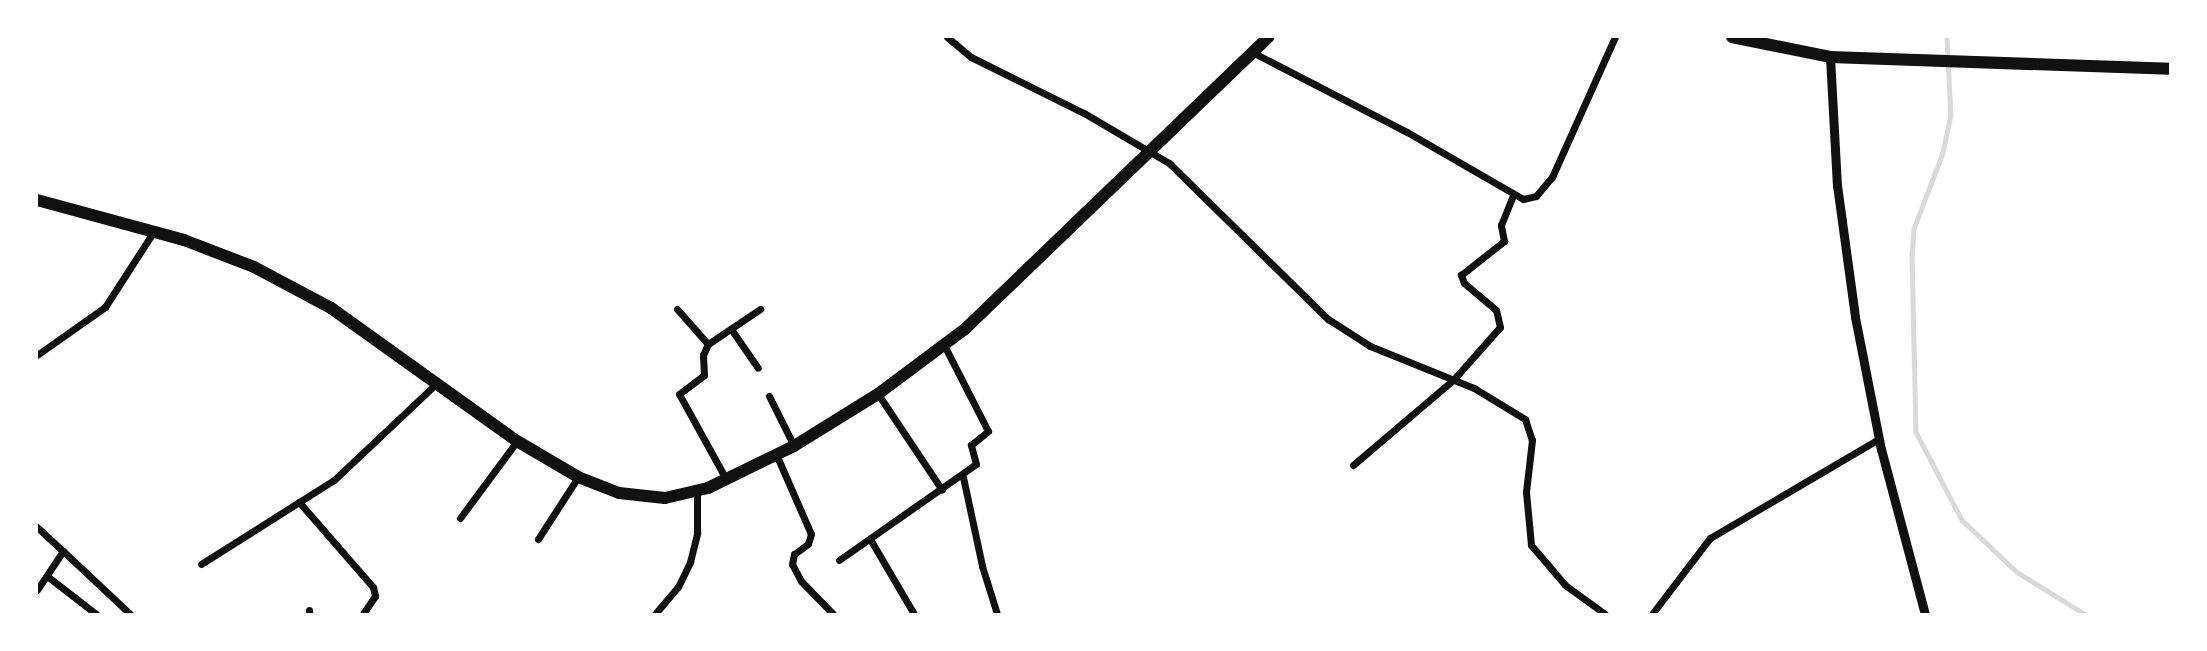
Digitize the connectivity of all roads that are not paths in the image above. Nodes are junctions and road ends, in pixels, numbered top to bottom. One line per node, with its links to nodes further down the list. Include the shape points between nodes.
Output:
1 (947, 37): 8 (street, via 971,57)
2 (1268, 37): 5 (highway)
3 (1615, 37): 9 (street, via 1552,177 1531,199)
4 (1732, 37): 6 (highway)
5 (1252, 52): 8 (highway); 9 (street, via 1407,131)
6 (1830, 57): 7 (highway); 23 (street, via 1837,185 1855,317)
7 (2170, 69)
8 (1149, 149): 16 (highway); 19 (street, via 1186,176 1270,266 1328,319 1370,346)
9 (1513, 197): 19 (street, via 1501,225 1504,241 1461,275 1464,283 1496,310 1500,327)
10 (37, 200): 11 (highway)
11 (154, 231): 17 (street, via 105,307); 20 (highway, via 254,267 320,302)
12 (677, 309): 15 (street)
13 (760, 309): 14 (street)
14 (731, 329): 15 (street); 18 (street)
15 (708, 344): 30 (street, via 703,355 704,375 683,389 680,399)
16 (944, 345): 21 (highway); 29 (street, via 988,432 972,443 977,460)
17 (37, 355)
18 (758, 368)
19 (1454, 379): 27 (street); 50 (street, via 1530,425 1525,515 1531,545 1565,585)
20 (437, 383): 24 (highway); 33 (street, via 353,464)
21 (878, 394): 25 (highway); 32 (street)
22 (769, 396): 25 (street)
23 (1879, 439): 51 (street, via 1710,538); 52 (street)
24 (517, 441): 28 (highway); 34 (street)
25 (794, 446): 26 (highway)
26 (776, 454): 30 (highway); 47 (street, via 811,534 808,544 794,554 792,564 801,581)
27 (1353, 465)
28 (578, 477): 31 (highway, via 619,494 665,498); 36 (street)
29 (963, 477): 32 (street); 49 (street, via 985,582)
30 (726, 479): 31 (highway)
31 (697, 490): 46 (street, via 697,533 690,562 678,587)
32 (942, 490): 37 (street, via 898,515)
33 (299, 502): 40 (street); 45 (street, via 373,587 375,596)
34 (460, 518)
35 (37, 527): 38 (street)
36 (538, 539)
37 (870, 539): 39 (street); 48 (street)
38 (63, 551): 41 (street); 44 (street)
39 (839, 560)
40 (201, 564)
41 (47, 576): 42 (street); 43 (street)
42 (37, 590)
43 (96, 614)
44 (130, 614)
45 (363, 614)
46 (655, 614)
47 (833, 614)
48 (914, 614)
49 (997, 614)
50 (1605, 614)
51 (1652, 614)
52 (1925, 614)

